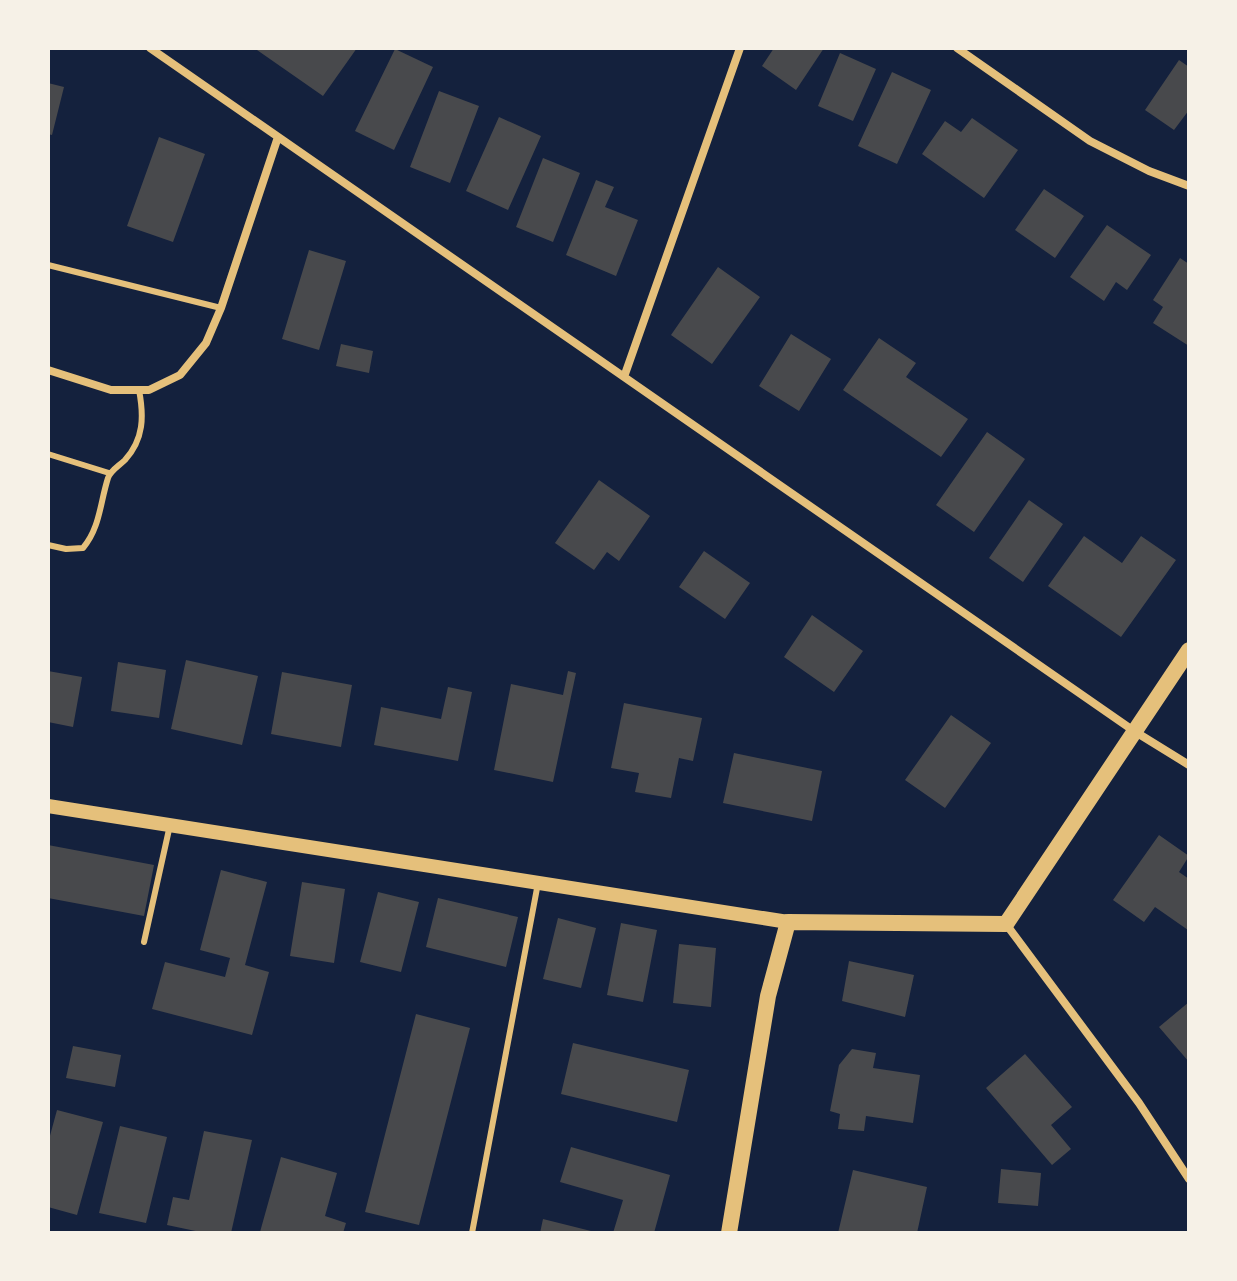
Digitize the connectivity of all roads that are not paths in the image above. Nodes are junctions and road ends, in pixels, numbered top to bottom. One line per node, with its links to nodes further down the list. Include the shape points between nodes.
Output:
1 (150, 48): 4 (street)
2 (740, 48): 9 (street)
3 (957, 48): 5 (street, via 1090,141)
4 (278, 137): 7 (street); 9 (street)
5 (1189, 186)
6 (48, 265): 7 (lane)
7 (221, 308): 10 (street, via 206,343 180,375)
8 (48, 370): 10 (street, via 111,390)
9 (624, 377): 15 (street)
10 (139, 390): 12 (lane, via 140,435 133,450)
11 (48, 454): 12 (lane)
12 (109, 473): 13 (lane, via 94,535 83,548)
13 (48, 545)
14 (1189, 650): 15 (main road)
15 (1134, 731): 16 (street); 21 (main road)
16 (1189, 765)
17 (48, 806): 18 (street)
18 (170, 825): 19 (street); 22 (lane)
19 (538, 882): 20 (street); 24 (lane)
20 (788, 922): 21 (main road); 25 (main road, via 768,996)
21 (1006, 924): 23 (street)
22 (144, 942)
23 (1189, 1179)
24 (472, 1233)
25 (729, 1233)

